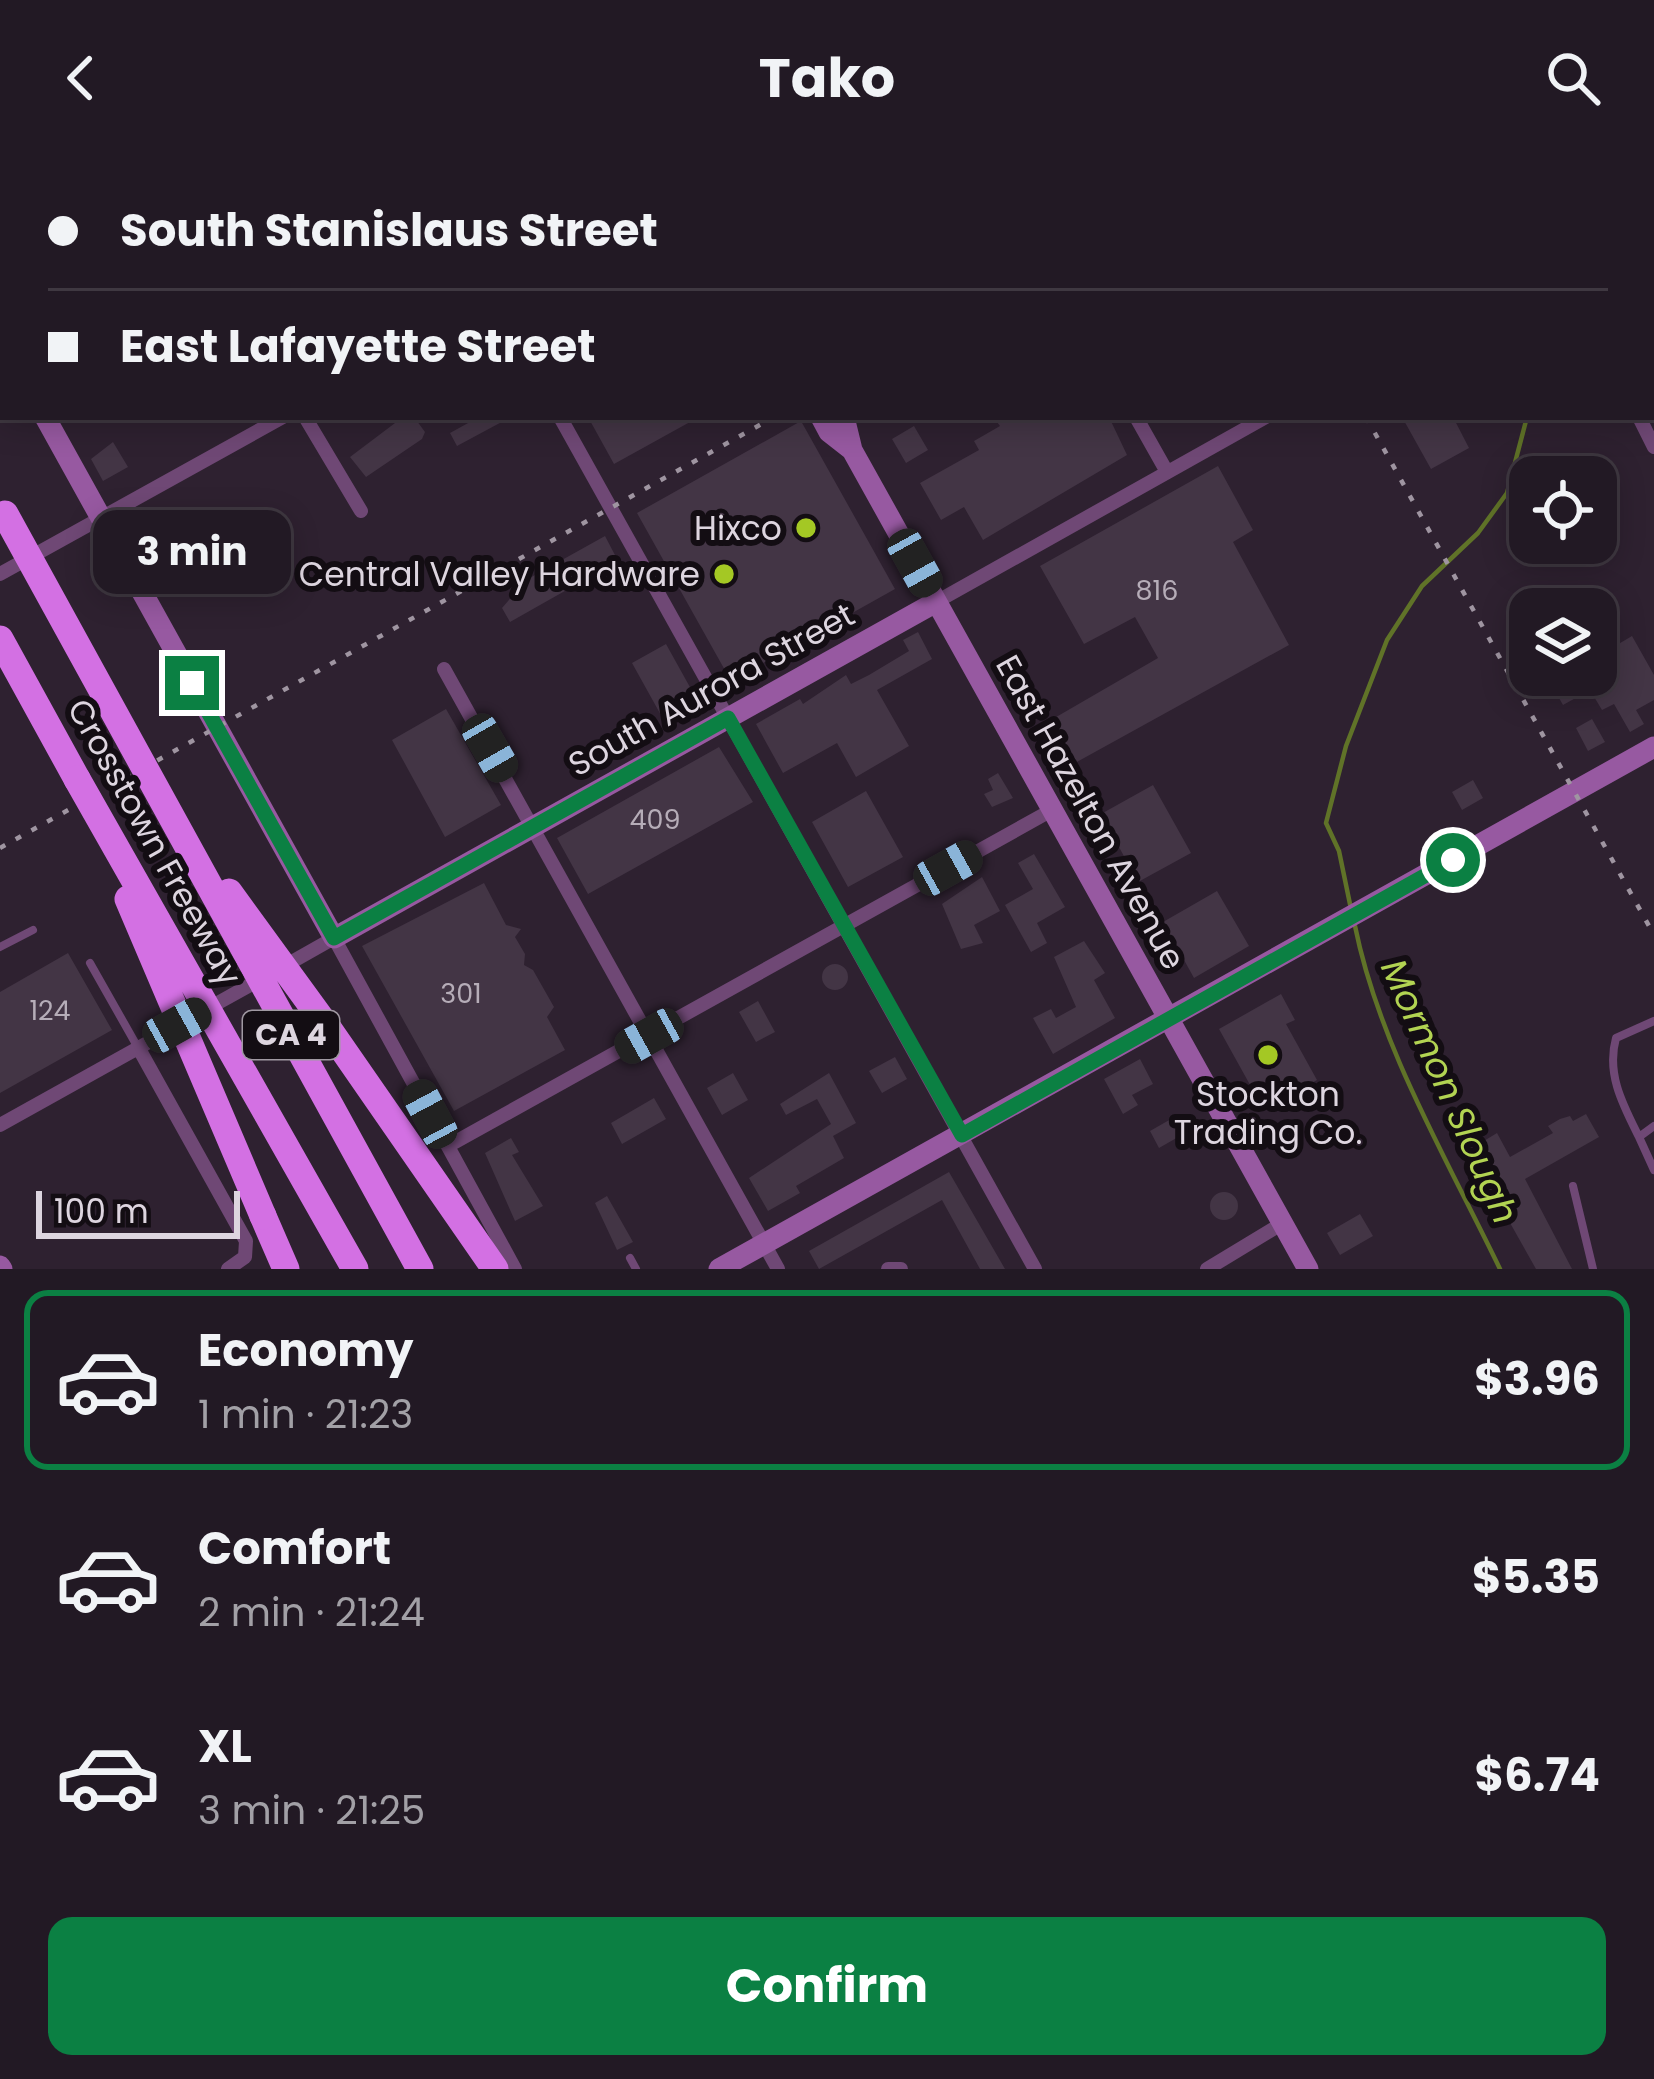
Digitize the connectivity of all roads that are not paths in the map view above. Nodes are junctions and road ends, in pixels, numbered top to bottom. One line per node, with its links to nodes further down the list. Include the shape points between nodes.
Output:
1 (47, 420): 15 (street)
2 (278, 420): 15 (street)
3 (307, 420): 14 (street)
4 (562, 420): 20 (street)
5 (822, 420): 11 (street, East Hazelton Avenue)
6 (845, 420): 11 (street, East Hazelton Avenue)
7 (1138, 420): 12 (street)
8 (1261, 420): 12 (street, South Aurora Street)
9 (1640, 420): 10 (street)
10 (1654, 447)
11 (852, 450): 17 (street, East Hazelton Avenue)
12 (1167, 472): 17 (street, South Aurora Street)
13 (3, 509): 23 (highway, Crosstown Freeway / CA 4, bridge)
14 (361, 511)
15 (100, 518): 16 (street); 28 (street)
16 (0, 574)
17 (936, 602): 20 (street, South Aurora Street); 24 (street, East Hazelton Avenue)
18 (0, 638): 22 (highway, Crosstown Freeway / CA 4)
19 (445, 669): 25 (street)
20 (728, 718): 25 (street, South Aurora Street); 26 (street)
21 (1654, 747): 31 (street)
22 (77, 779): 46 (highway, bridge); 47 (highway, Crosstown Freeway / CA 4, bridge)
23 (163, 801): 48 (highway, Crosstown Freeway / CA 4, bridge); 49 (highway, bridge)
24 (1052, 810): 26 (street); 31 (street, East Hazelton Avenue)
25 (535, 826): 28 (street, South Aurora Street); 33 (street)
26 (844, 926): 33 (street); 37 (street)
27 (33, 929): 29 (lane)
28 (334, 938): 34 (street, South Aurora Street); 39 (street)
29 (0, 947)
30 (90, 963): 34 (lane)
31 (1169, 1020): 37 (street); 42 (street, East Hazelton Avenue)
32 (1654, 1021): 38 (lane, via 1616,1038 1611,1054)
33 (649, 1036): 39 (street); 43 (street)
34 (138, 1047): 35 (street, South Aurora Street); 45 (street, via 248,1246)
35 (0, 1124)
36 (1654, 1126): 38 (lane)
37 (962, 1135): 43 (street); 56 (street)
38 (1639, 1137): 40 (lane)
39 (448, 1146): 50 (street)
40 (1654, 1170)
41 (1573, 1186): 59 (lane)
42 (1282, 1223): 57 (street); 58 (street, East Hazelton Avenue)
43 (764, 1244): 52 (street); 53 (street)
44 (630, 1258): 51 (lane)
45 (227, 1269)
46 (286, 1269)
47 (355, 1269)
48 (420, 1269)
49 (495, 1269)
50 (515, 1269)
51 (636, 1269)
52 (719, 1269)
53 (778, 1269)
54 (888, 1269): 55 (street)
55 (902, 1269)
56 (1035, 1269)
57 (1207, 1269)
58 (1308, 1269)
59 (1593, 1269)

